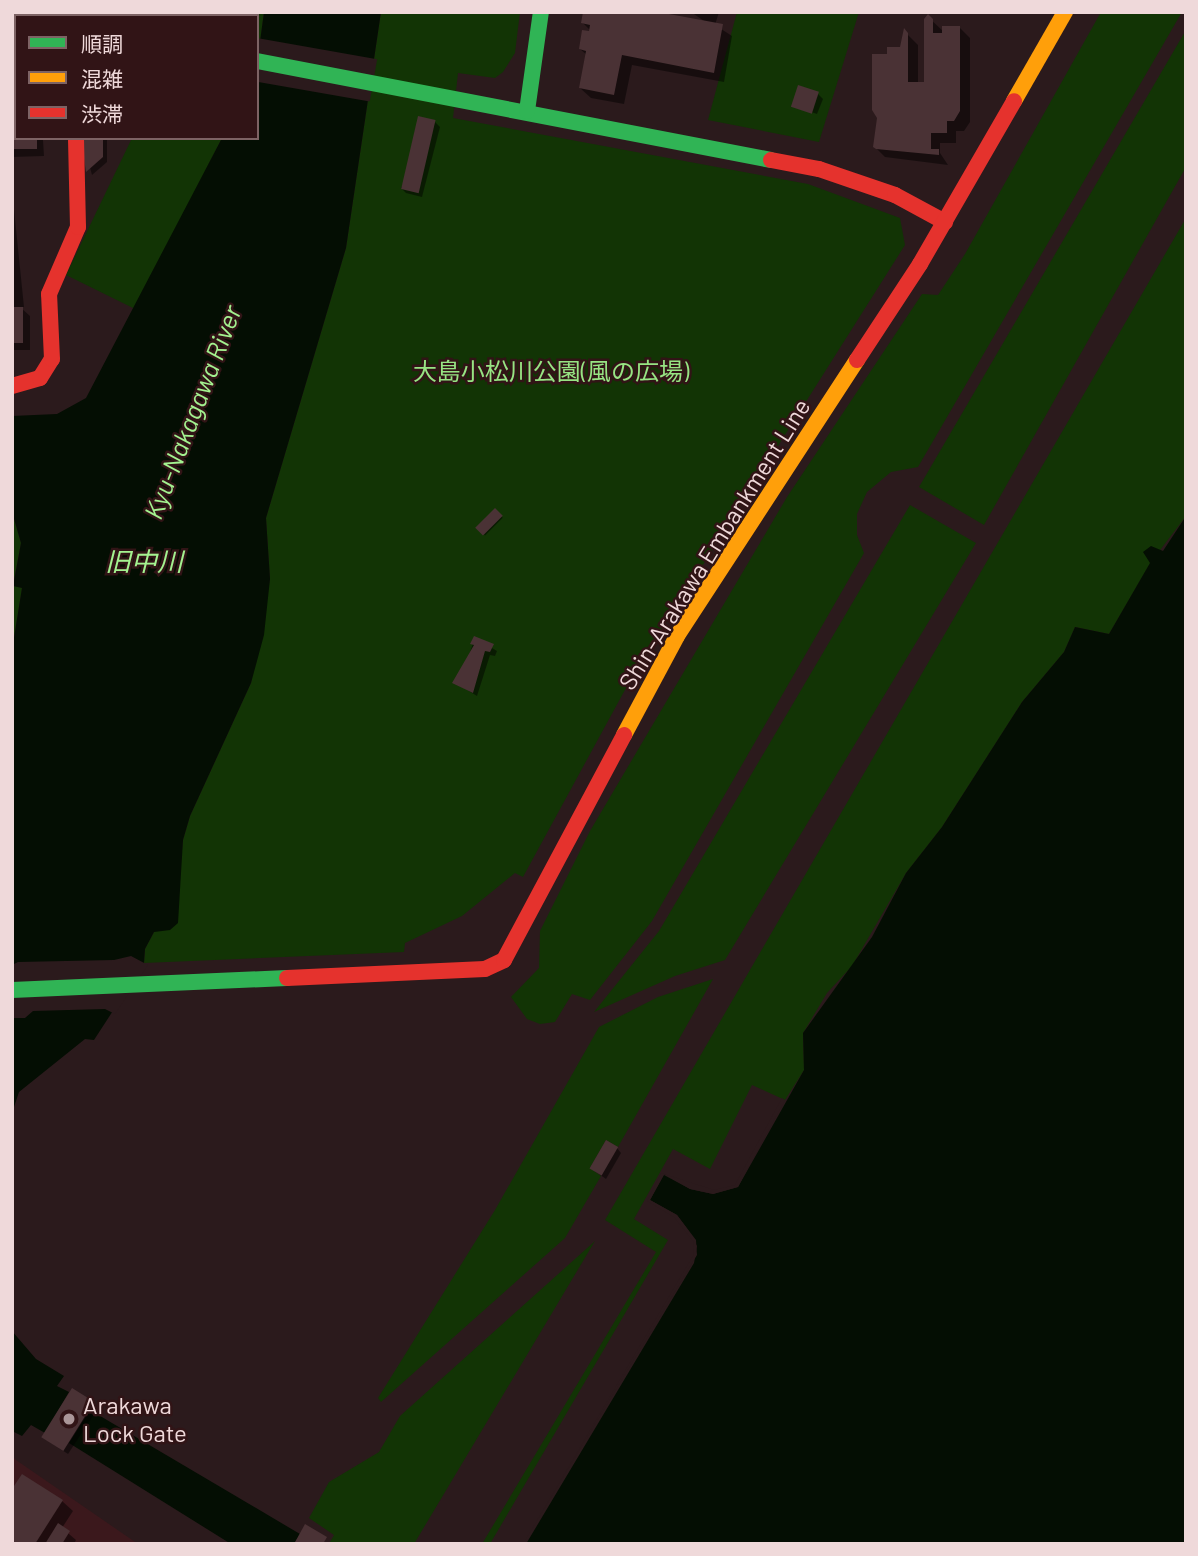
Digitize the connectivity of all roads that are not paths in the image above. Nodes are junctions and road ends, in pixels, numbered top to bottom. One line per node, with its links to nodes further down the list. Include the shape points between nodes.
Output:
1 (541, 12): 4 (street)
2 (1065, 12): 6 (street, Shin-Arakawa Embankment Line)
3 (259, 61): 4 (street)
4 (527, 111): 6 (street, via 819,169 895,195)
5 (76, 140): 7 (street, via 78,226 49,294 52,359 40,378)
6 (945, 222): 8 (street, Shin-Arakawa Embankment Line, via 677,636 562,845 513,949 499,965)
7 (12, 386)
8 (12, 990)

